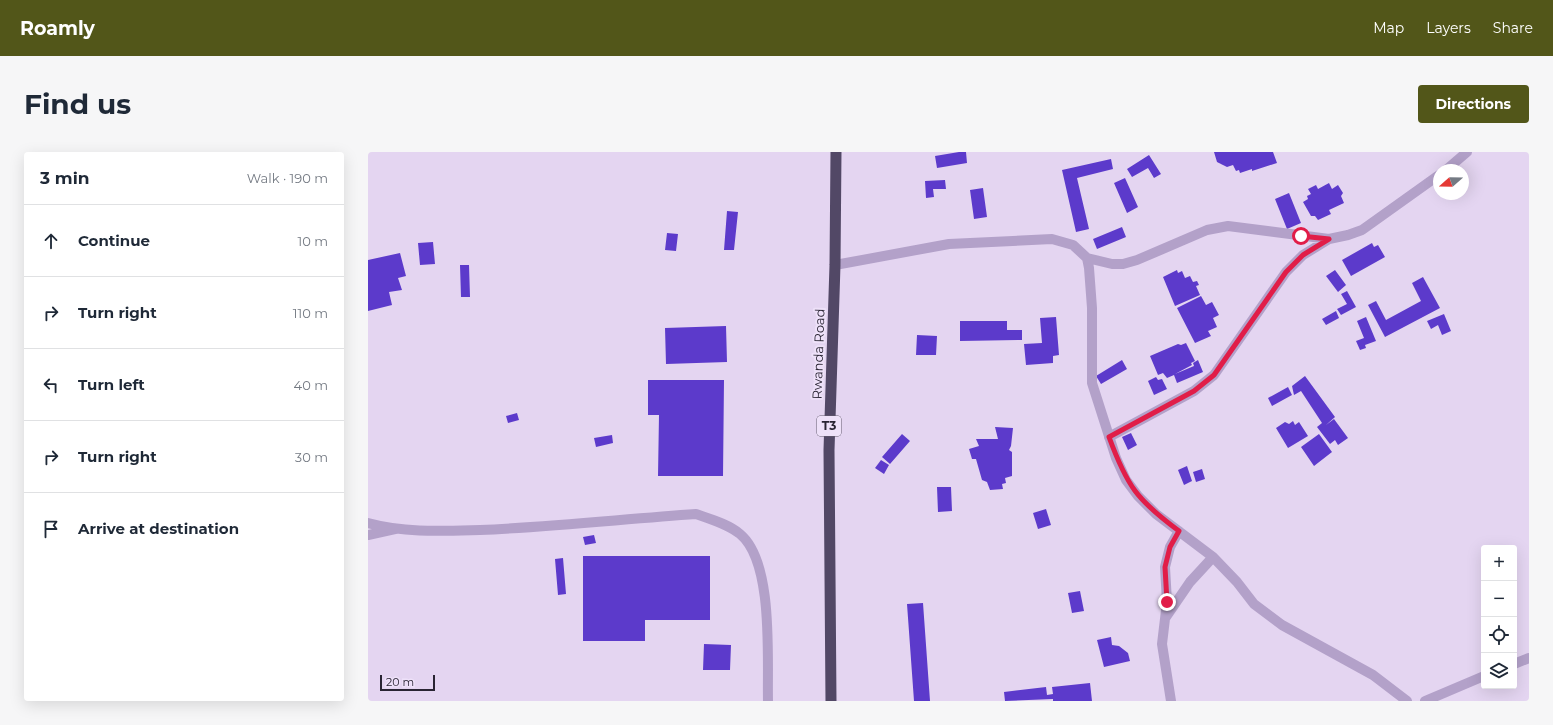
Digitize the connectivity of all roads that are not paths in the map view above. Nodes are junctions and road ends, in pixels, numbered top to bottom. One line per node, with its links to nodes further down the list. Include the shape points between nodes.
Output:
1 (836, 152): 7 (highway, Rwanda Road / T3)
2 (1467, 152): 3 (street)
3 (1453, 164)
4 (1433, 179): 5 (street, via 1362,230)
5 (1329, 239): 6 (street, via 1228,226 1206,230 1123,264); 8 (street, via 1303,255 1286,272 1214,375 1194,391)
6 (1087, 258): 7 (street, via 1073,245 1052,239 949,244); 8 (street, via 1092,308 1092,383)
7 (835, 265): 19 (highway, Rwanda Road / T3, via 829,450)
8 (1109, 437): 11 (street, via 1126,480 1156,514)
9 (368, 523): 10 (street)
10 (395, 529): 12 (street); 18 (street, via 426,531 538,528 696,514 720,523 740,534 752,547 758,560 765,594)
11 (1179, 531): 13 (street); 14 (street, via 1170,547 1165,567)
12 (368, 535)
13 (1213, 557): 14 (street, via 1190,582); 21 (street, via 1254,604 1282,625 1373,675)
14 (1165, 619): 20 (street, via 1162,644)
15 (1529, 658): 16 (street)
16 (1517, 663)
17 (1481, 677): 22 (street)
18 (768, 701)
19 (831, 701)
20 (1171, 701)
21 (1407, 701)
22 (1425, 701)

